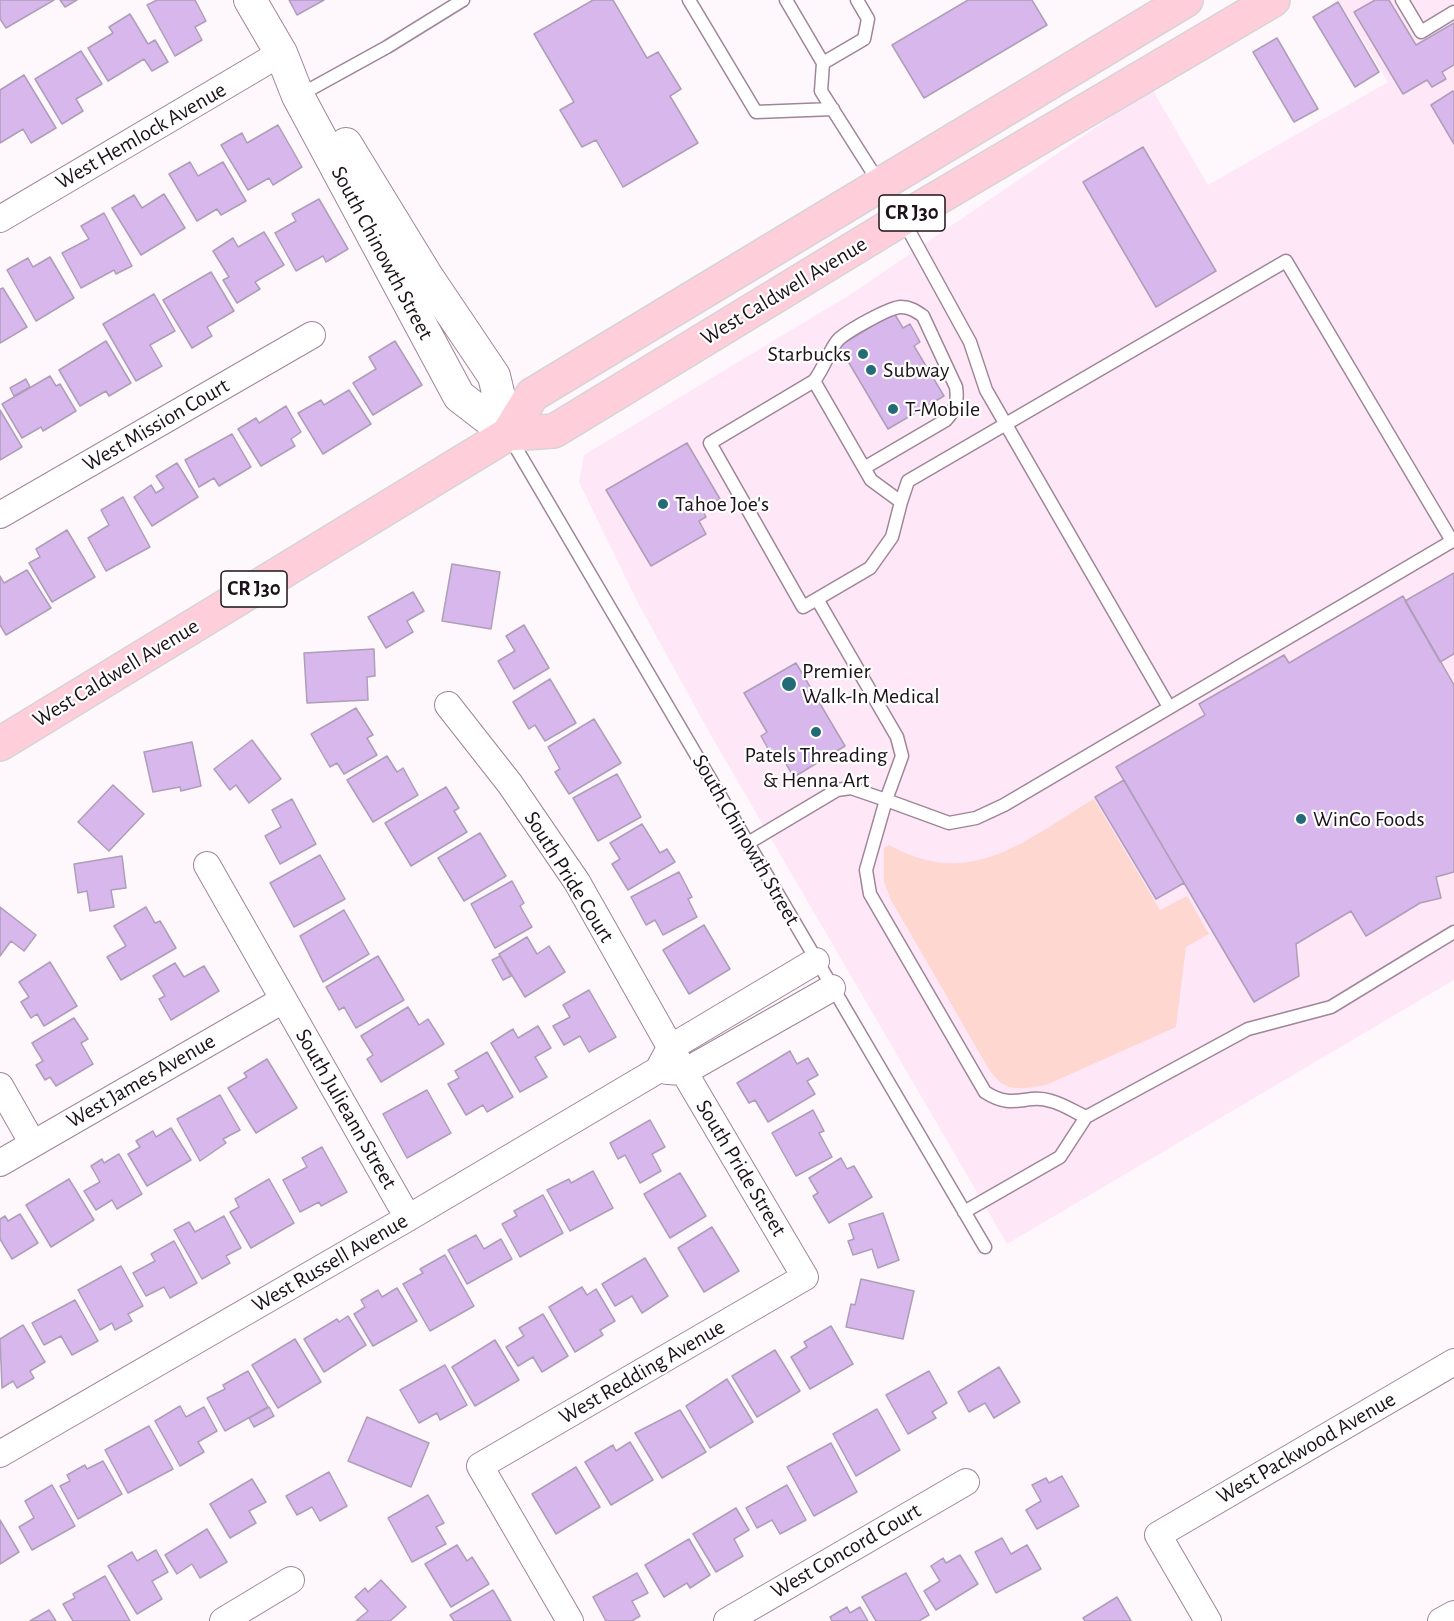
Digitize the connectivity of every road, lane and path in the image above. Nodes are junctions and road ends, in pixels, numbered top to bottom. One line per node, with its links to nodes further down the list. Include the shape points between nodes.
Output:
1 (250, 0): 11 (street, South Chinowth Street)
2 (463, 0): 13 (lane)
3 (689, 0): 14 (lane, via 756,112)
4 (786, 0): 12 (lane)
5 (857, 0): 12 (lane, via 868,19 864,39)
6 (1186, 0): 10 (main road, West Caldwell Avenue / CR J30)
7 (1273, 0): 17 (main road, West Caldwell Avenue / CR J30)
8 (1402, 0): 9 (lane, via 1421,32)
9 (1454, 12)
10 (1142, 26): 15 (main road, West Caldwell Avenue / CR J30); 17 (main road, via 1106,71 917,186 903,200)
11 (281, 53): 13 (street, South Chinowth Street); 16 (street, West Hemlock Avenue)
12 (823, 63): 14 (lane, via 821,91)
13 (305, 93): 21 (street, South Chinowth Street, via 459,396)
14 (833, 109): 15 (lane)
15 (880, 184): 21 (main road, West Caldwell Avenue / CR J30, via 532,395)
16 (0, 219)
17 (902, 219): 20 (lane, via 970,342 986,390); 21 (main road, West Caldwell Avenue / CR J30, via 554,431)
18 (312, 336): 24 (street, West Mission Court)
19 (814, 381): 22 (lane); 22 (lane, via 838,340 846,335 900,307 914,309 923,316 956,387 958,399 954,410 946,420); 26 (lane, via 710,443 803,607)
20 (1005, 425): 23 (lane, via 908,481); 25 (lane, via 1286,261); 28 (lane)
21 (508, 434): 29 (main road, West Caldwell Avenue / CR J30); 31 (lane, South Chinowth Street)
22 (864, 468): 23 (lane, via 871,480)
23 (901, 502): 26 (lane, via 892,537 870,568)
24 (0, 515)
25 (1453, 541): 28 (lane)
26 (817, 599): 30 (lane, via 897,737 902,756)
27 (448, 705): 37 (street, South Pride Court, via 510,784 577,882)
28 (1169, 707): 30 (lane, via 976,818 949,823)
29 (0, 744)
30 (886, 800): 31 (lane, via 851,788 837,790); 39 (lane, via 866,870 870,894 985,1092 998,1100 1049,1100)
31 (748, 843): 34 (lane, South Chinowth Street)
32 (207, 865): 36 (street, South Julieann Street)
33 (1454, 933): 39 (lane, via 1331,1006 1248,1029)
34 (816, 962): 35 (lane, South Chinowth Street); 37 (street, West Russell Avenue)
35 (832, 988): 37 (street, West Russell Avenue); 42 (lane, South Chinowth Street)
36 (283, 1000): 40 (street, West James Avenue); 43 (street, South Julieann Street)
37 (672, 1062): 43 (street, West Russell Avenue); 45 (street, South Pride Street)
38 (0, 1086): 40 (street)
39 (1086, 1117): 42 (lane, via 1060,1156)
40 (33, 1144): 41 (street, West James Avenue)
41 (0, 1163)
42 (964, 1212): 44 (lane, South Chinowth Street)
43 (408, 1218): 47 (street, West Russell Avenue)
44 (984, 1247)
45 (805, 1277): 51 (street, West Redding Avenue, via 480,1466)
46 (1454, 1362): 53 (street, West Packwood Avenue, via 1158,1535)
47 (0, 1454)
48 (966, 1482): 52 (street, West Concord Court)
49 (291, 1580): 50 (street)
50 (223, 1621)
51 (570, 1621)
52 (727, 1621)
53 (1208, 1621)

